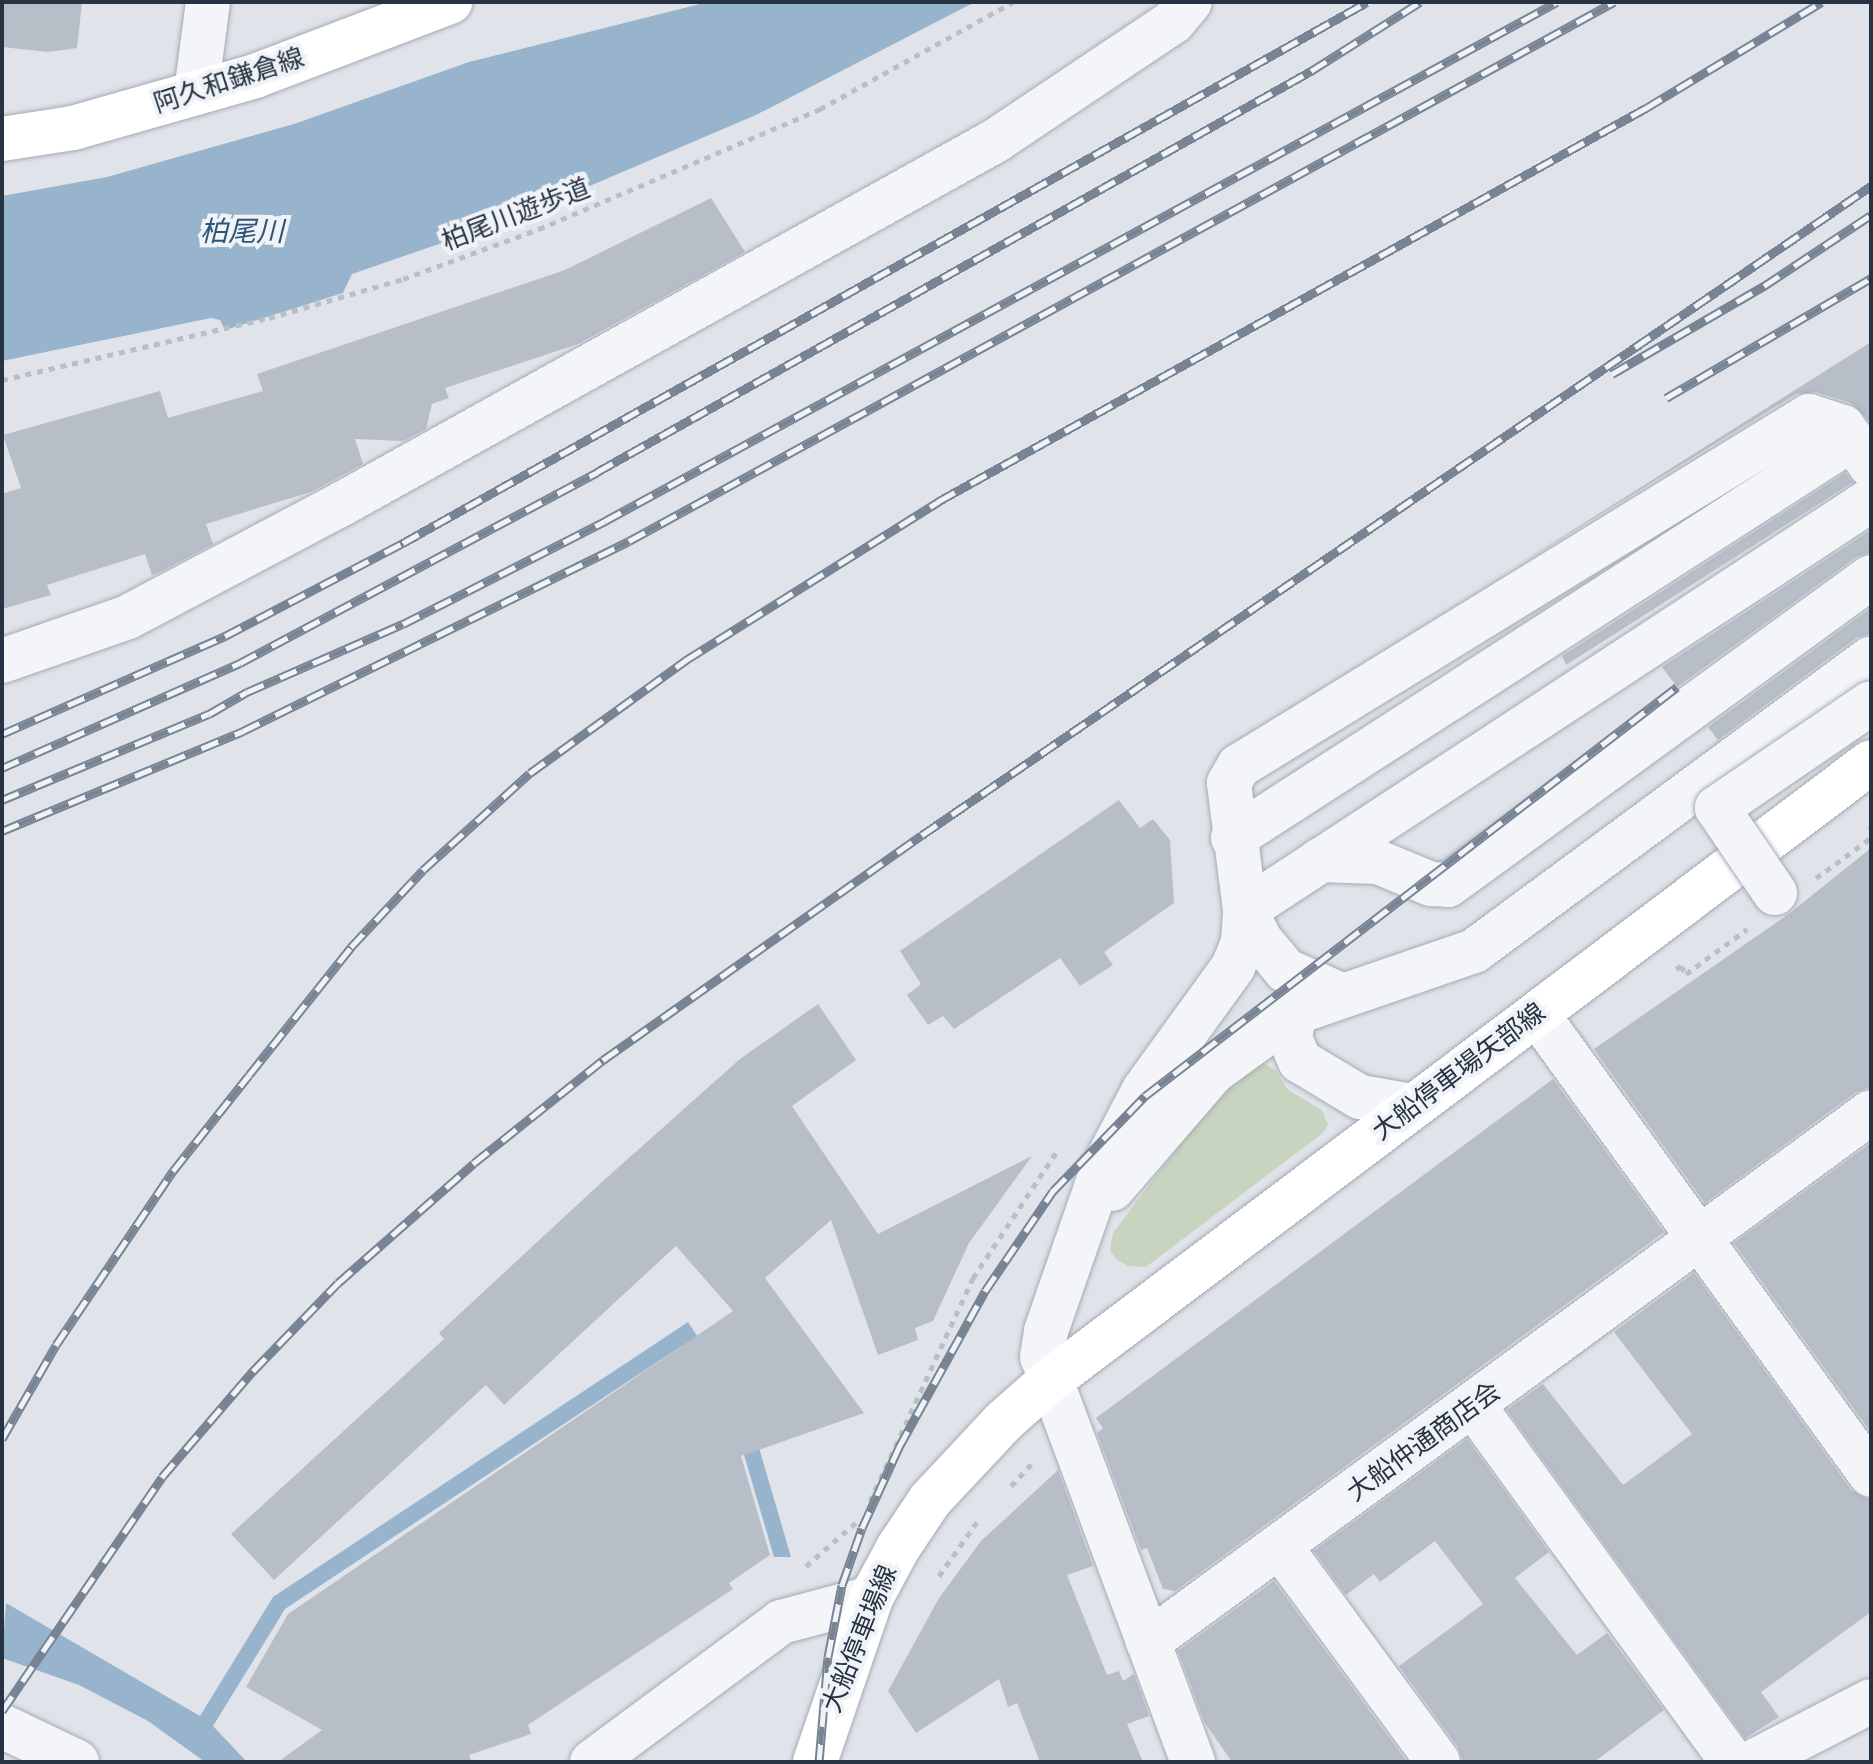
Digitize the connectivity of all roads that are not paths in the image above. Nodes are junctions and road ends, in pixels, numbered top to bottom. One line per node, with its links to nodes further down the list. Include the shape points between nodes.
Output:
1 (208, 2): 4 (street)
2 (450, 2): 4 (main road, 阿久和鎌倉線)
3 (1190, 2): 10 (street, via 1173,22 995,141 426,452 338,506 128,617)
4 (196, 93): 5 (main road, 阿久和鎌倉線, via 73,128)
5 (2, 139)
6 (1862, 452): 15 (street, via 1233,838)
7 (1871, 500): 13 (street)
8 (1871, 577): 13 (street, via 1448,885 1431,884 1378,862)
9 (1871, 658): 16 (street, via 1474,951 1394,981)
10 (2, 661)
11 (1871, 703): 14 (street, bridge, via 1717,808)
12 (1871, 762): 18 (main road, 大船停車場矢部線)
13 (1320, 860): 15 (street)
14 (1782, 898)
15 (1245, 910): 16 (street, via 1285,970); 21 (street, via 1243,942 1233,967 1144,1090 1102,1170)
16 (1339, 994): 17 (street)
17 (1294, 1013): 19 (street, via 1290,1038 1308,1068 1360,1097); 21 (street, via 1213,1072)
18 (1537, 1014): 19 (main road, 大船停車場矢部線); 22 (street)
19 (1412, 1106): 23 (main road, 大船停車場矢部線)
20 (1871, 1112): 22 (street, 大船仲通商店会)
21 (1085, 1227): 23 (street, via 1046,1331 1042,1357)
22 (1698, 1239): 24 (street, 大船仲通商店会); 25 (street)
23 (1048, 1382): 27 (main road, 大船停車場線, via 966,1457 930,1500); 28 (street)
24 (1473, 1405): 26 (street, 大船仲通商店会); 36 (street)
25 (1871, 1475)
26 (1281, 1548): 28 (street, 大船仲通商店会); 35 (street)
27 (871, 1598): 32 (street, via 781,1622); 33 (main road, 大船停車場線)
28 (1148, 1642): 34 (street)
29 (1871, 1701): 37 (street)
30 (2, 1726): 31 (street)
31 (77, 1762)
32 (592, 1762)
33 (815, 1762)
34 (1193, 1762)
35 (1438, 1762)
36 (1732, 1762)
37 (1753, 1762)

